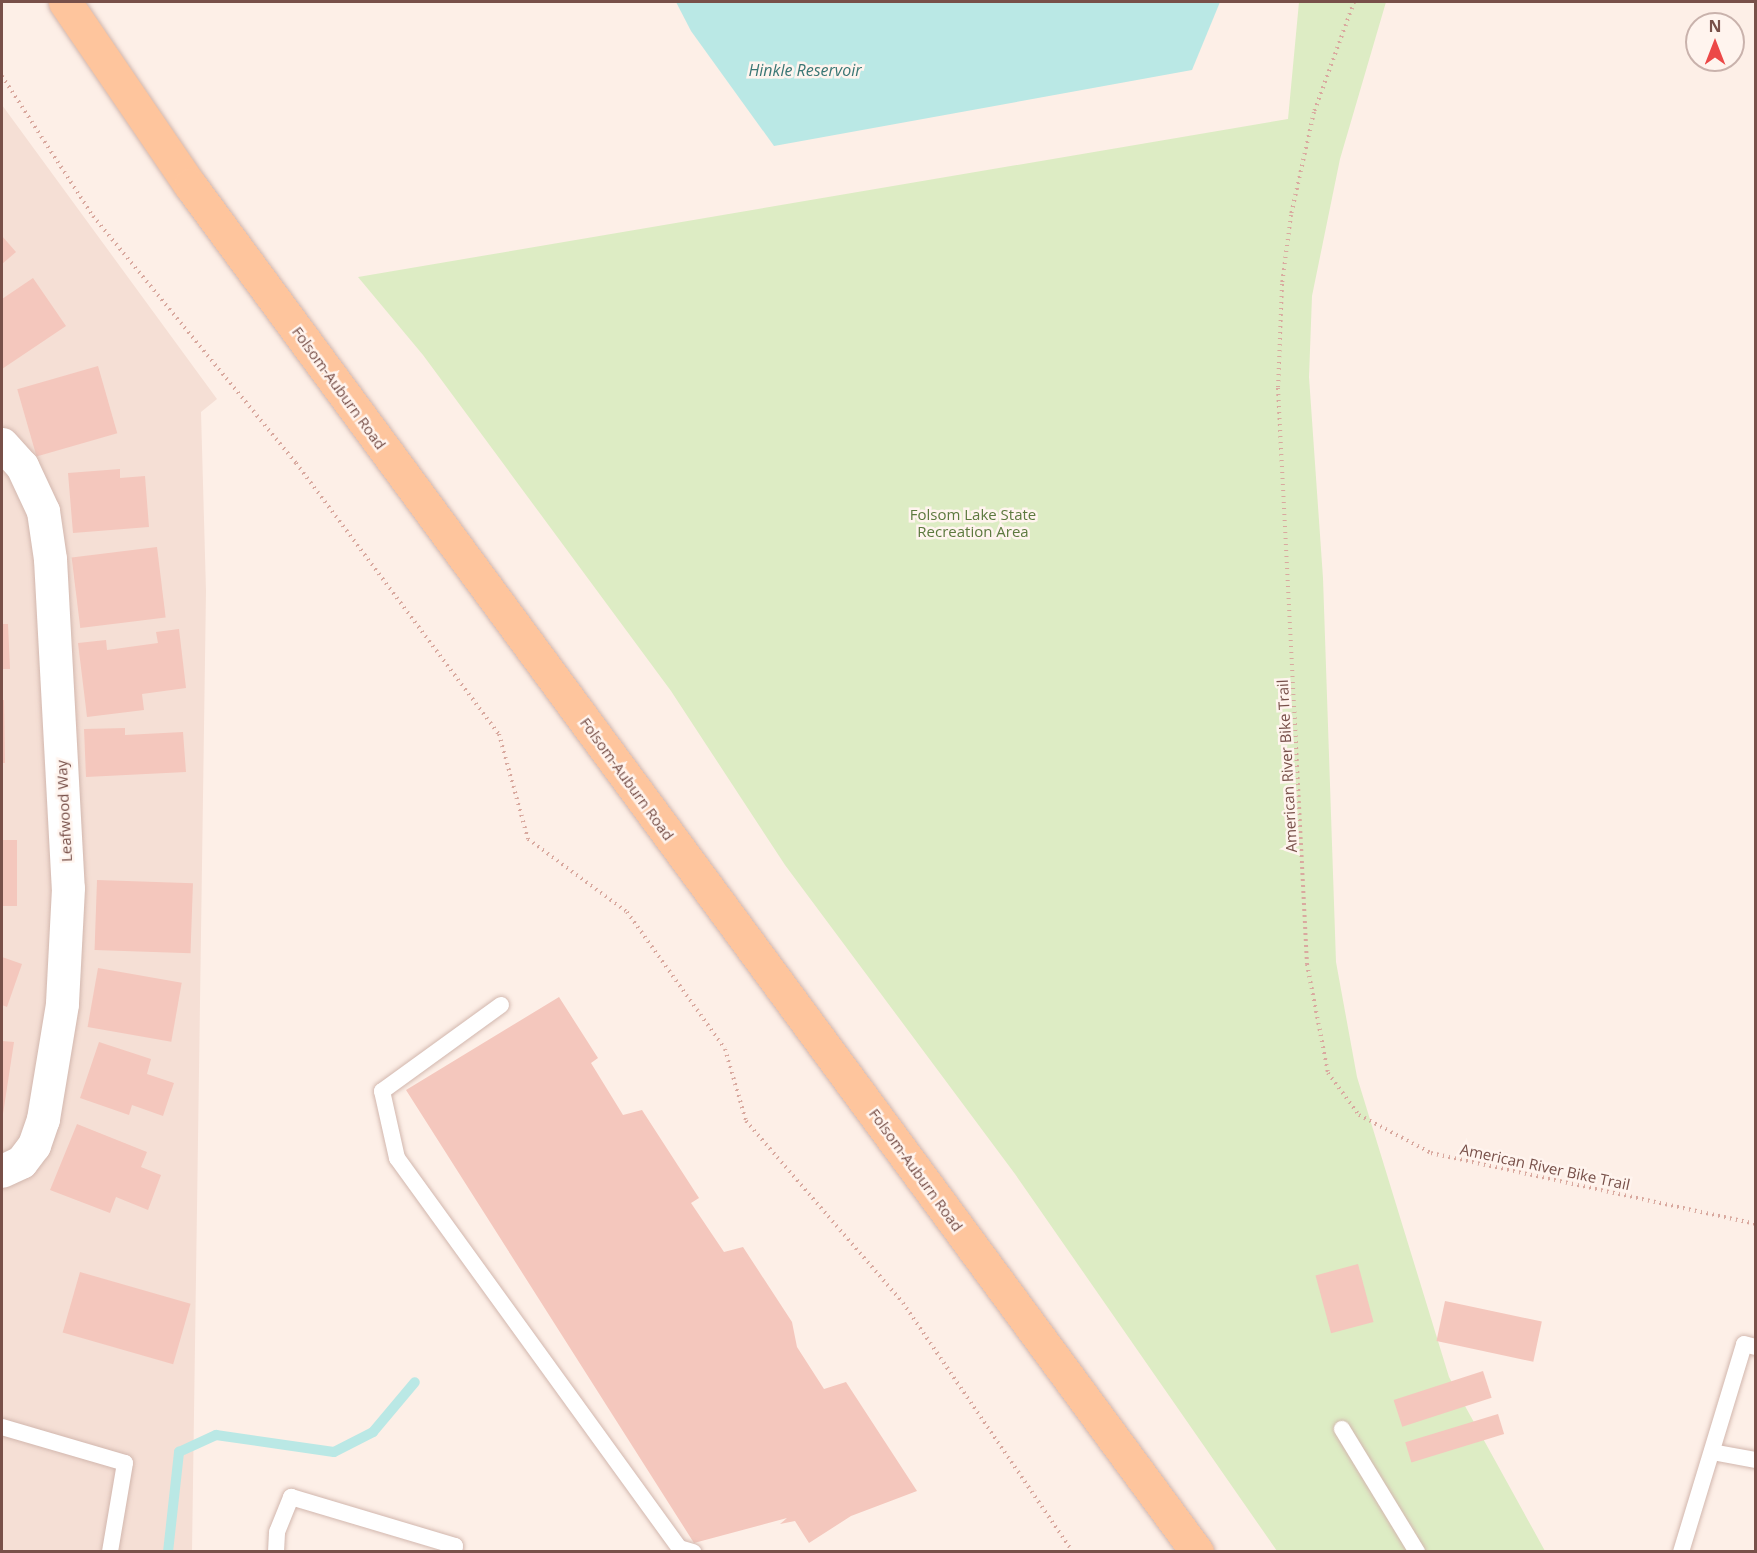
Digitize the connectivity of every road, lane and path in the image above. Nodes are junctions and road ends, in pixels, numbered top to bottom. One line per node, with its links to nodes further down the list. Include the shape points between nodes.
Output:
1 (65, 2): 18 (main road, Folsom-Auburn Road, via 197,195)
2 (1354, 2): 7 (path, American River Bike Trail, via 1314,112 1291,215 1282,284 1278,388 1307,964 1328,1073 1359,1115 1431,1153)
3 (2, 76): 17 (path, via 93,216 296,463 499,734 528,839 627,912 725,1049 746,1121 903,1303)
4 (2, 444): 6 (street, Leafwood Way, via 22,466 43,511 50,559 68,888 62,1004 43,1119 34,1145 21,1162)
5 (501, 1005): 16 (lane, via 382,1091 397,1158 679,1548)
6 (2, 1171)
7 (1755, 1224)
8 (1755, 1347): 11 (lane, via 1744,1344)
9 (2, 1427): 13 (lane, via 125,1463)
10 (1342, 1430): 19 (lane)
11 (1712, 1452): 12 (lane); 20 (lane)
12 (1755, 1460)
13 (110, 1551)
14 (276, 1551): 15 (lane, via 277,1532 291,1497 455,1546)
15 (454, 1551)
16 (693, 1551)
17 (1073, 1551)
18 (1197, 1551)
19 (1418, 1551)
20 (1682, 1551)

